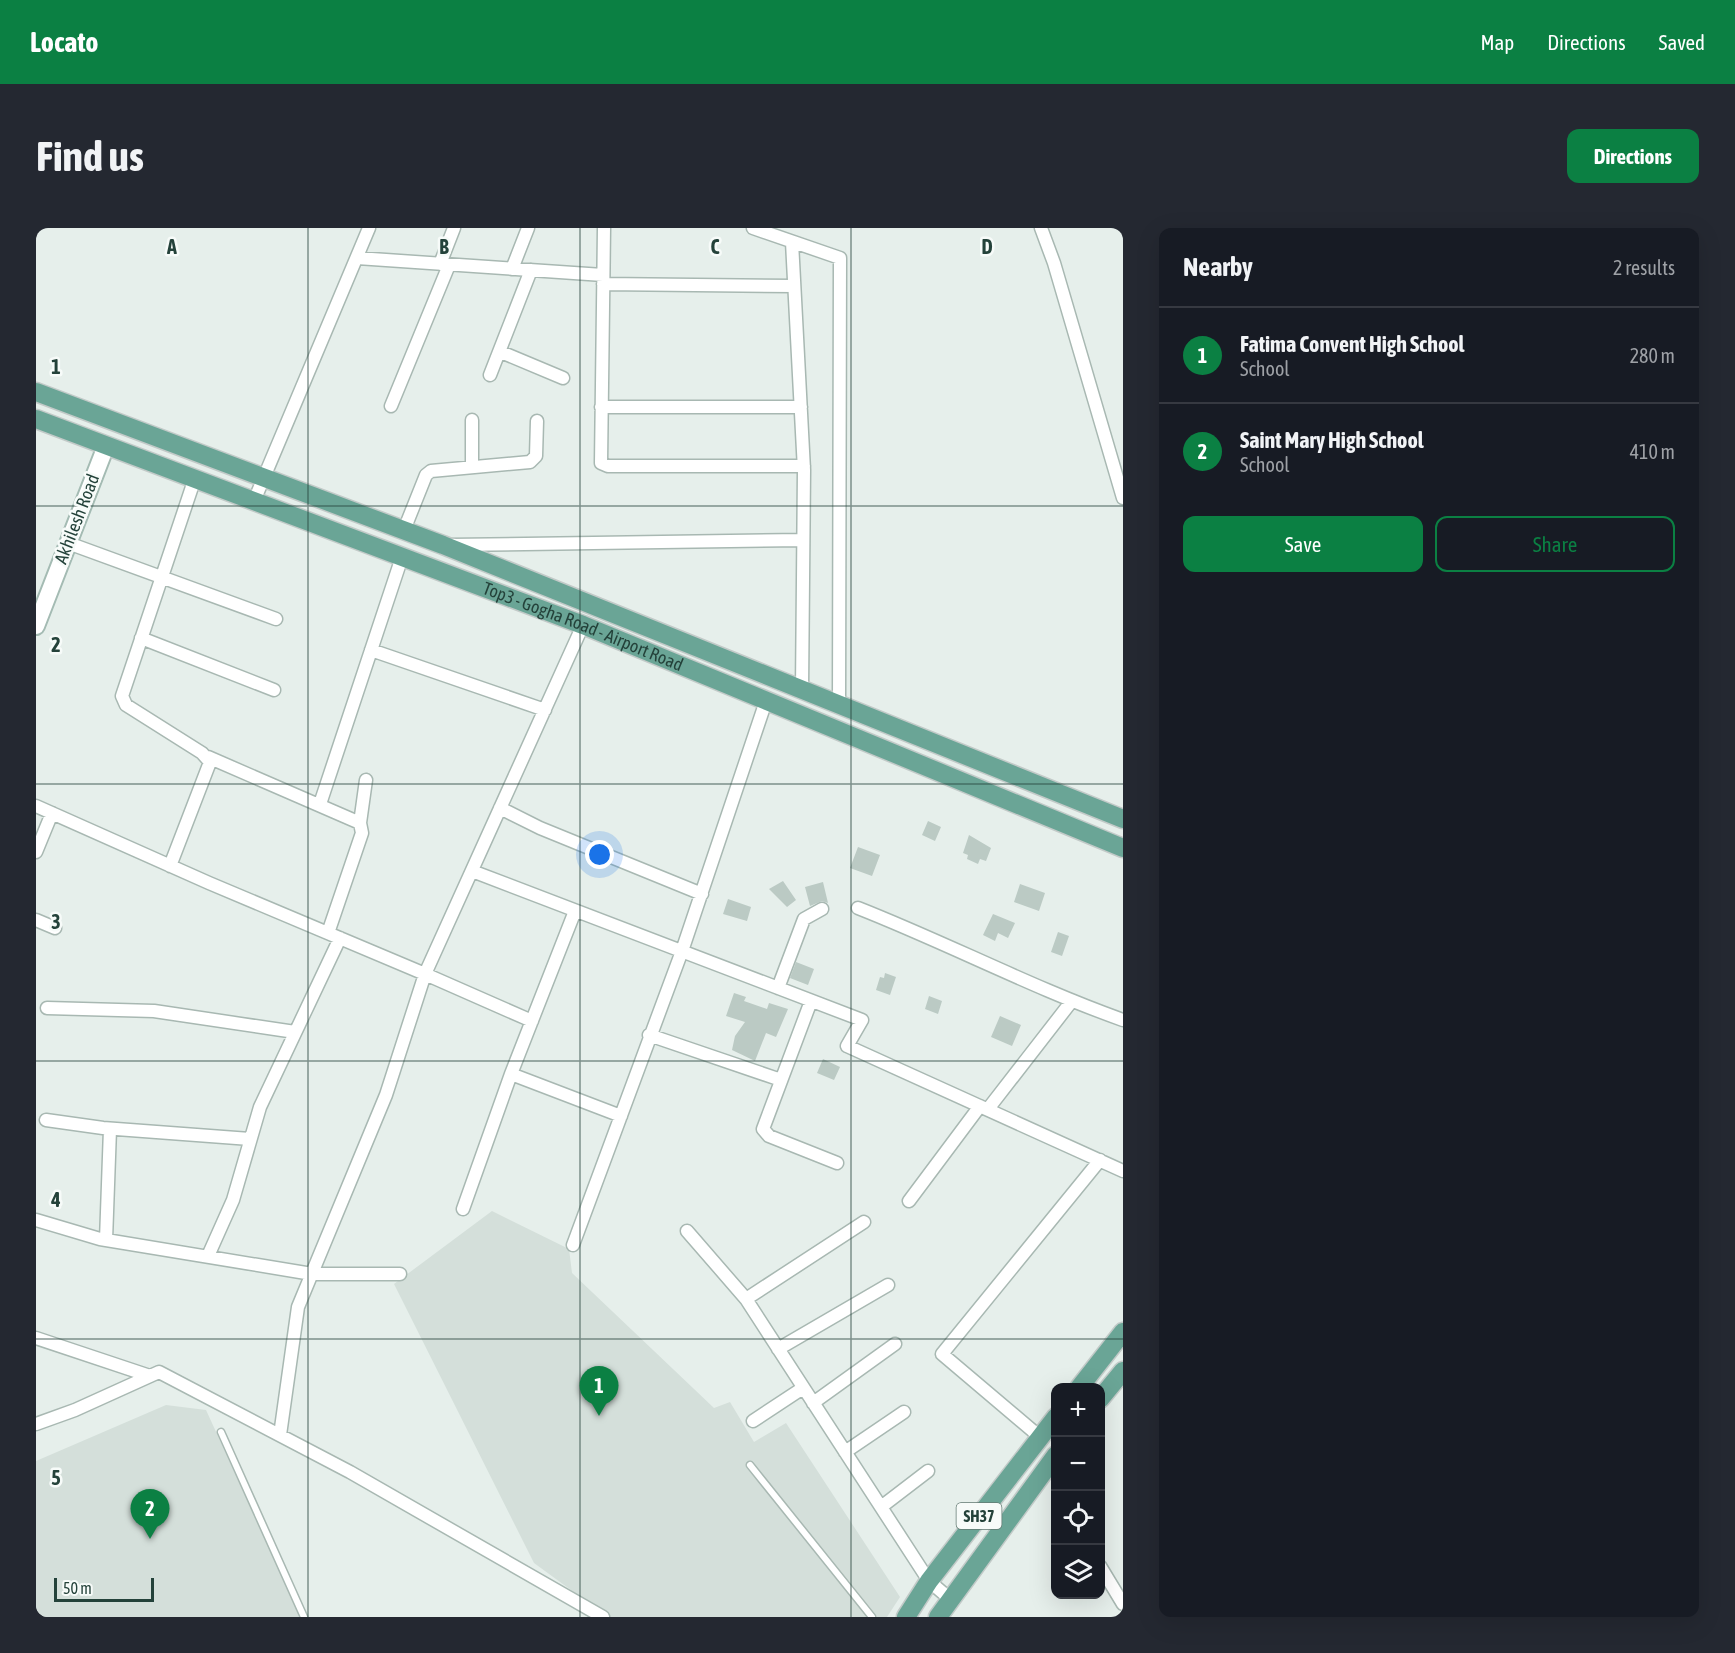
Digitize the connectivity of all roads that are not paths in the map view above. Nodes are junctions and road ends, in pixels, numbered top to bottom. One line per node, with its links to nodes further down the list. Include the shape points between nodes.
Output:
1 (369, 228): 8 (street)
2 (454, 228): 9 (street)
3 (528, 228): 10 (street)
4 (604, 228): 12 (street)
5 (753, 228): 7 (street)
6 (1041, 228): 29 (street)
7 (792, 242): 13 (street); 45 (street, via 840,258)
8 (357, 258): 9 (street); 27 (street)
9 (445, 264): 10 (street); 18 (street)
10 (512, 269): 11 (street)
11 (531, 270): 12 (street); 14 (street)
12 (603, 280): 13 (street); 20 (street)
13 (794, 286): 19 (street)
14 (501, 352): 15 (street); 16 (street)
15 (490, 375)
16 (563, 378)
17 (36, 392): 27 (main road, Top3 - Gogha Road - Airport Road)
18 (391, 406)
19 (801, 406): 20 (street); 26 (street)
20 (601, 408): 26 (street, via 600,459 604,465)
21 (36, 419): 24 (main road, Top3 - Gogha Road - Airport Road)
22 (472, 420): 25 (street)
23 (537, 421): 25 (street, via 533,460)
24 (106, 446): 28 (main road, Top3 - Gogha Road - Airport Road); 33 (street, Akhilesh Road)
25 (472, 466): 31 (street, via 426,475)
26 (804, 466): 32 (street)
27 (264, 477): 30 (street); 31 (main road, Top3 - Gogha Road - Airport Road)
28 (195, 478): 30 (main road, Top3 - Gogha Road - Airport Road); 36 (street)
29 (1123, 498)
30 (254, 501): 35 (main road, Top3 - Gogha Road - Airport Road)
31 (404, 530): 34 (main road, Top3 - Gogha Road - Airport Road)
32 (803, 540): 34 (street); 42 (street)
33 (68, 543): 36 (street); 39 (street, Akhilesh Road)
34 (443, 545): 42 (main road, Top3 - Gogha Road - Airport Road)
35 (402, 557): 38 (main road, Top3 - Gogha Road - Airport Road); 41 (street)
36 (161, 579): 37 (street); 40 (street)
37 (276, 619)
38 (583, 625): 44 (main road, Top3 - Gogha Road - Airport Road); 46 (street)
39 (36, 626)
40 (141, 638): 43 (street); 47 (street, via 122,691 123,701)
41 (371, 650): 46 (street); 49 (street)
42 (802, 689): 45 (main road, Top3 - Gogha Road - Airport Road)
43 (274, 690)
44 (766, 701): 55 (main road, Top3 - Gogha Road - Airport Road); 59 (street)
45 (839, 705): 53 (main road, Top3 - Gogha Road - Airport Road)
46 (545, 710): 51 (street)
47 (208, 757): 49 (street); 57 (street, via 209,769)
48 (366, 780): 54 (street)
49 (320, 804): 54 (street)
50 (36, 806): 52 (street)
51 (500, 808): 58 (street); 59 (street)
52 (51, 813): 56 (street); 57 (street)
53 (1123, 819)
54 (360, 823): 65 (street, via 362,833)
55 (1123, 848)
56 (36, 852)
57 (170, 866): 65 (street)
58 (472, 871): 62 (street); 67 (street)
59 (702, 894): 66 (street)
60 (858, 908): 70 (street, via 936,939)
61 (822, 909): 68 (street, via 804,919)
62 (576, 911): 66 (street); 73 (street)
63 (36, 920): 64 (street)
64 (55, 928)
65 (334, 936): 67 (street); 74 (street)
66 (682, 951): 68 (street); 75 (street)
67 (425, 974): 73 (street); 94 (street, via 386,1095)
68 (778, 988): 69 (street)
69 (811, 1000): 77 (street); 78 (street, via 862,1020 847,1046)
70 (1071, 1002): 72 (street); 78 (street)
71 (47, 1008): 74 (street, via 154,1011)
72 (1123, 1020)
73 (532, 1021): 76 (street)
74 (295, 1032): 82 (street, via 260,1107)
75 (649, 1035): 77 (street); 79 (street)
76 (511, 1074): 79 (street); 87 (street)
77 (781, 1080): 84 (street, via 763,1125 765,1133)
78 (984, 1108): 83 (street); 86 (street)
79 (621, 1116): 92 (street)
80 (46, 1120): 81 (street)
81 (110, 1128): 82 (street); 91 (street)
82 (250, 1139): 93 (street, via 233,1200)
83 (1100, 1160): 85 (street); 114 (street, via 942,1354)
84 (837, 1164)
85 (1123, 1171)
86 (909, 1201)
87 (464, 1209)
88 (36, 1220): 91 (street)
89 (864, 1222): 97 (street)
90 (687, 1232): 97 (street)
91 (106, 1240): 93 (street)
92 (573, 1245)
93 (208, 1256): 94 (street)
94 (312, 1274): 95 (street); 113 (street, via 298,1308)
95 (400, 1274)
96 (888, 1285): 101 (street)
97 (746, 1299): 101 (street)
98 (1123, 1332): 104 (main road)
99 (36, 1338): 103 (street)
100 (895, 1344): 107 (street)
101 (778, 1349): 105 (street)
102 (1123, 1371): 106 (main road)
103 (150, 1376): 110 (street); 113 (street, via 159,1372)
104 (1083, 1383)
105 (803, 1388): 107 (street); 109 (street)
106 (1105, 1394)
107 (813, 1403): 115 (street)
108 (904, 1412): 115 (street)
109 (753, 1421)
110 (36, 1424)
111 (1051, 1424): 114 (main road, SH37)
112 (220, 1432): 124 (lane)
113 (280, 1435): 125 (street)
114 (1040, 1437): 121 (main road, SH37)
115 (845, 1452): 119 (street)
116 (1051, 1462): 122 (main road, SH37)
117 (750, 1465): 126 (lane)
118 (927, 1471): 119 (street)
119 (881, 1507): 121 (street)
120 (1105, 1573): 123 (street)
121 (929, 1581): 122 (street); 127 (main road, SH37)
122 (950, 1599): 128 (main road, SH37)
123 (1123, 1604)
124 (304, 1617)
125 (603, 1617)
126 (872, 1617)
127 (906, 1617)
128 (938, 1617)

